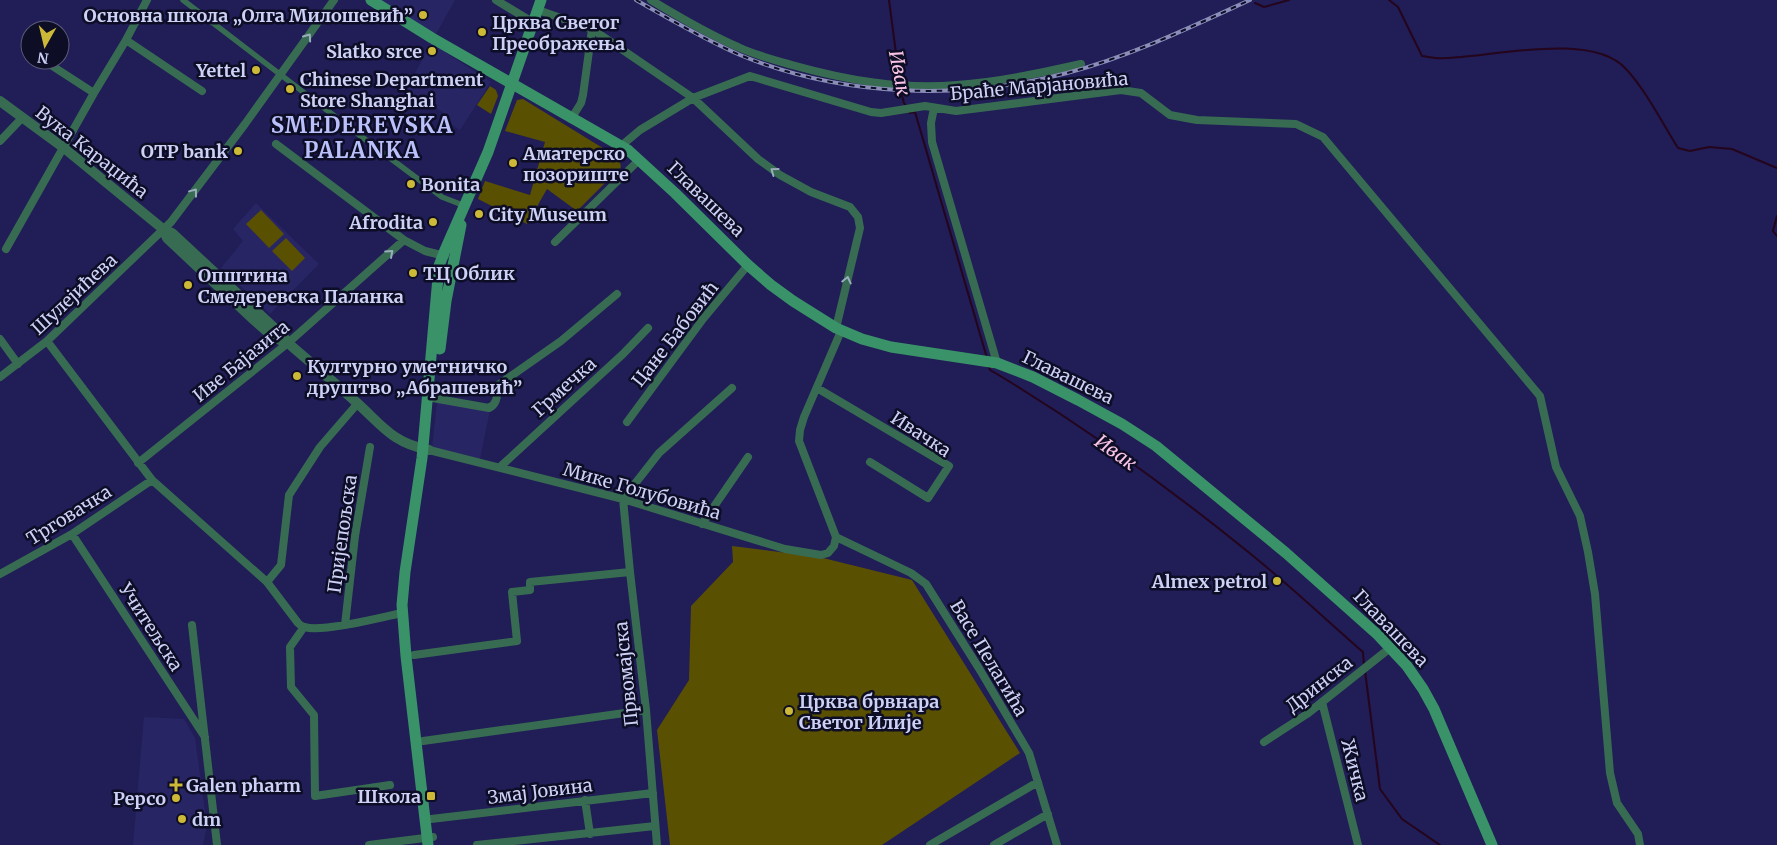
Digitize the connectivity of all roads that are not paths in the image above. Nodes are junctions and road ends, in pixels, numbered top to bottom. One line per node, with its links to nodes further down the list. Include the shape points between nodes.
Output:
1 (147, 0): 10 (street)
2 (183, 0): 13 (street)
3 (334, 0): 13 (street, Шулејићева, one-way to 3)
4 (371, 0): 14 (main road, Главашева)
5 (496, 0): 8 (street)
6 (651, 0): 11 (street, Браће Марјановића, via 740,48 805,69 883,84 956,85 1005,80)
7 (540, 5): 8 (main road); 9 (street)
8 (534, 23): 14 (main road)
9 (592, 29): 17 (street); 21 (street, via 583,95)
10 (126, 40): 15 (street); 16 (street)
11 (1081, 64)
12 (58, 70): 16 (street)
13 (281, 75): 27 (street, via 442,196); 28 (street, Шулејићева, one-way to 13)
14 (513, 84): 21 (main road, Главашева); 27 (main road)
15 (202, 91)
16 (94, 93): 25 (street)
17 (693, 98): 19 (street, Браће Марјановића, via 750,76 871,112 925,106); 24 (street, Браће Марјановића, via 640,130); 37 (street, one-way to 17, via 860,228 855,211 780,175)
18 (0, 101): 20 (street, Вука Караџића)
19 (934, 108): 41 (street, via 932,142); 92 (street, Браће Марјановића, via 956,111 1121,90 1141,93 1170,115 1197,120 1296,124 1323,137 1540,396 1556,466 1580,516 1588,552 1595,594 1610,773 1617,804 1638,834)
20 (22, 118): 22 (street); 25 (street, Вука Караџића)
21 (571, 118): 24 (main road, Главашева)
22 (0, 141)
23 (276, 144): 29 (street)
24 (621, 146): 26 (main road, Главашева)
25 (64, 148): 28 (street, Вука Караџића); 31 (street)
26 (639, 160): 30 (street); 34 (main road, Главашева)
27 (465, 206): 32 (main road); 33 (main road)
28 (164, 229): 39 (street, Шулејићева); 40 (street, Вука Караџића)
29 (404, 240): 32 (street); 40 (street, Иве Бајазита, one-way to 29)
30 (555, 242)
31 (6, 249)
32 (442, 256): 33 (street); 46 (main road)
33 (455, 258): 46 (main road)
34 (748, 265): 37 (main road, Главашева, via 784,295); 48 (street, Цане Бабовић, via 697,326)
35 (616, 294): 46 (street, via 561,341 498,385 492,407)
36 (648, 328): 54 (street, Грмечка)
37 (838, 329): 41 (main road, Главашева, via 862,340 891,347); 45 (street)
38 (0, 339): 42 (street)
39 (47, 341): 42 (street, Шулејићева); 52 (street)
40 (288, 343): 47 (street, Вука Караџића); 52 (street, Иве Бајазита)
41 (994, 363): 67 (main road, Главашева, via 1033,377 1078,400 1162,450 1286,553)
42 (18, 364): 43 (street, Шулејићева)
43 (0, 377)
44 (732, 388): 56 (street, via 659,453)
45 (817, 388): 53 (street, Ивачка, via 949,466 928,498); 59 (street, via 804,417 799,441)
46 (431, 398): 50 (main road)
47 (358, 403): 50 (street, Вука Караџића, via 397,439); 62 (street, via 320,447 289,495 281,565)
48 (627, 422)
49 (370, 447): 65 (street, Пријепољска)
50 (426, 450): 54 (street, Мике Голубовића); 63 (main road, via 405,572); 68 (main road, via 408,596)
51 (748, 457): 57 (street)
52 (138, 462): 55 (street)
53 (870, 462)
54 (500, 467): 56 (street, Мике Голубовића)
55 (152, 480): 58 (street, Трговачка); 62 (street)
56 (623, 500): 57 (street, Мике Голубовића); 60 (street, Првомајска)
57 (702, 524): 59 (street, Мике Голубовића, via 786,549 821,555 834,546)
58 (72, 534): 61 (street, Трговачка); 71 (street, Учитељска)
59 (836, 537): 74 (street, Васе Пелагића, via 911,573 926,584 1029,753)
60 (630, 572): 68 (street, via 530,582 530,590 512,592 517,640); 70 (street, Првомајска)
61 (0, 574)
62 (267, 582): 66 (street)
63 (402, 613): 65 (street); 82 (main road)
64 (192, 624): 71 (street)
65 (345, 625): 66 (street)
66 (304, 627): 75 (street, via 290,647 291,687 314,715 315,796)
67 (1390, 648): 69 (street, Дринска); 91 (main road, Главашева, via 1414,675 1434,709)
68 (414, 655): 72 (main road)
69 (1322, 702): 73 (street, Дринска); 90 (street, Жичка)
70 (646, 710): 72 (street); 76 (street, Првомајска)
71 (205, 737): 84 (street)
72 (423, 741): 79 (main road)
73 (1264, 742)
74 (1038, 782): 78 (street, Васе Пелагића); 88 (street)
75 (390, 785)
76 (653, 793): 77 (street, Змај Јовина); 80 (street, Првомајска)
77 (585, 800): 79 (street, Змај Јовина); 81 (street)
78 (1048, 814): 83 (street, Васе Пелагића); 89 (street)
79 (431, 819): 82 (main road)
80 (655, 826): 81 (street); 87 (street, Првомајска)
81 (590, 834): 86 (street)
82 (431, 841): 85 (street)
83 (1055, 844)
84 (217, 845)
85 (374, 845)
86 (477, 845)
87 (657, 845)
88 (930, 845)
89 (994, 845)
90 (1358, 845)
91 (1492, 845)
92 (1640, 845)

